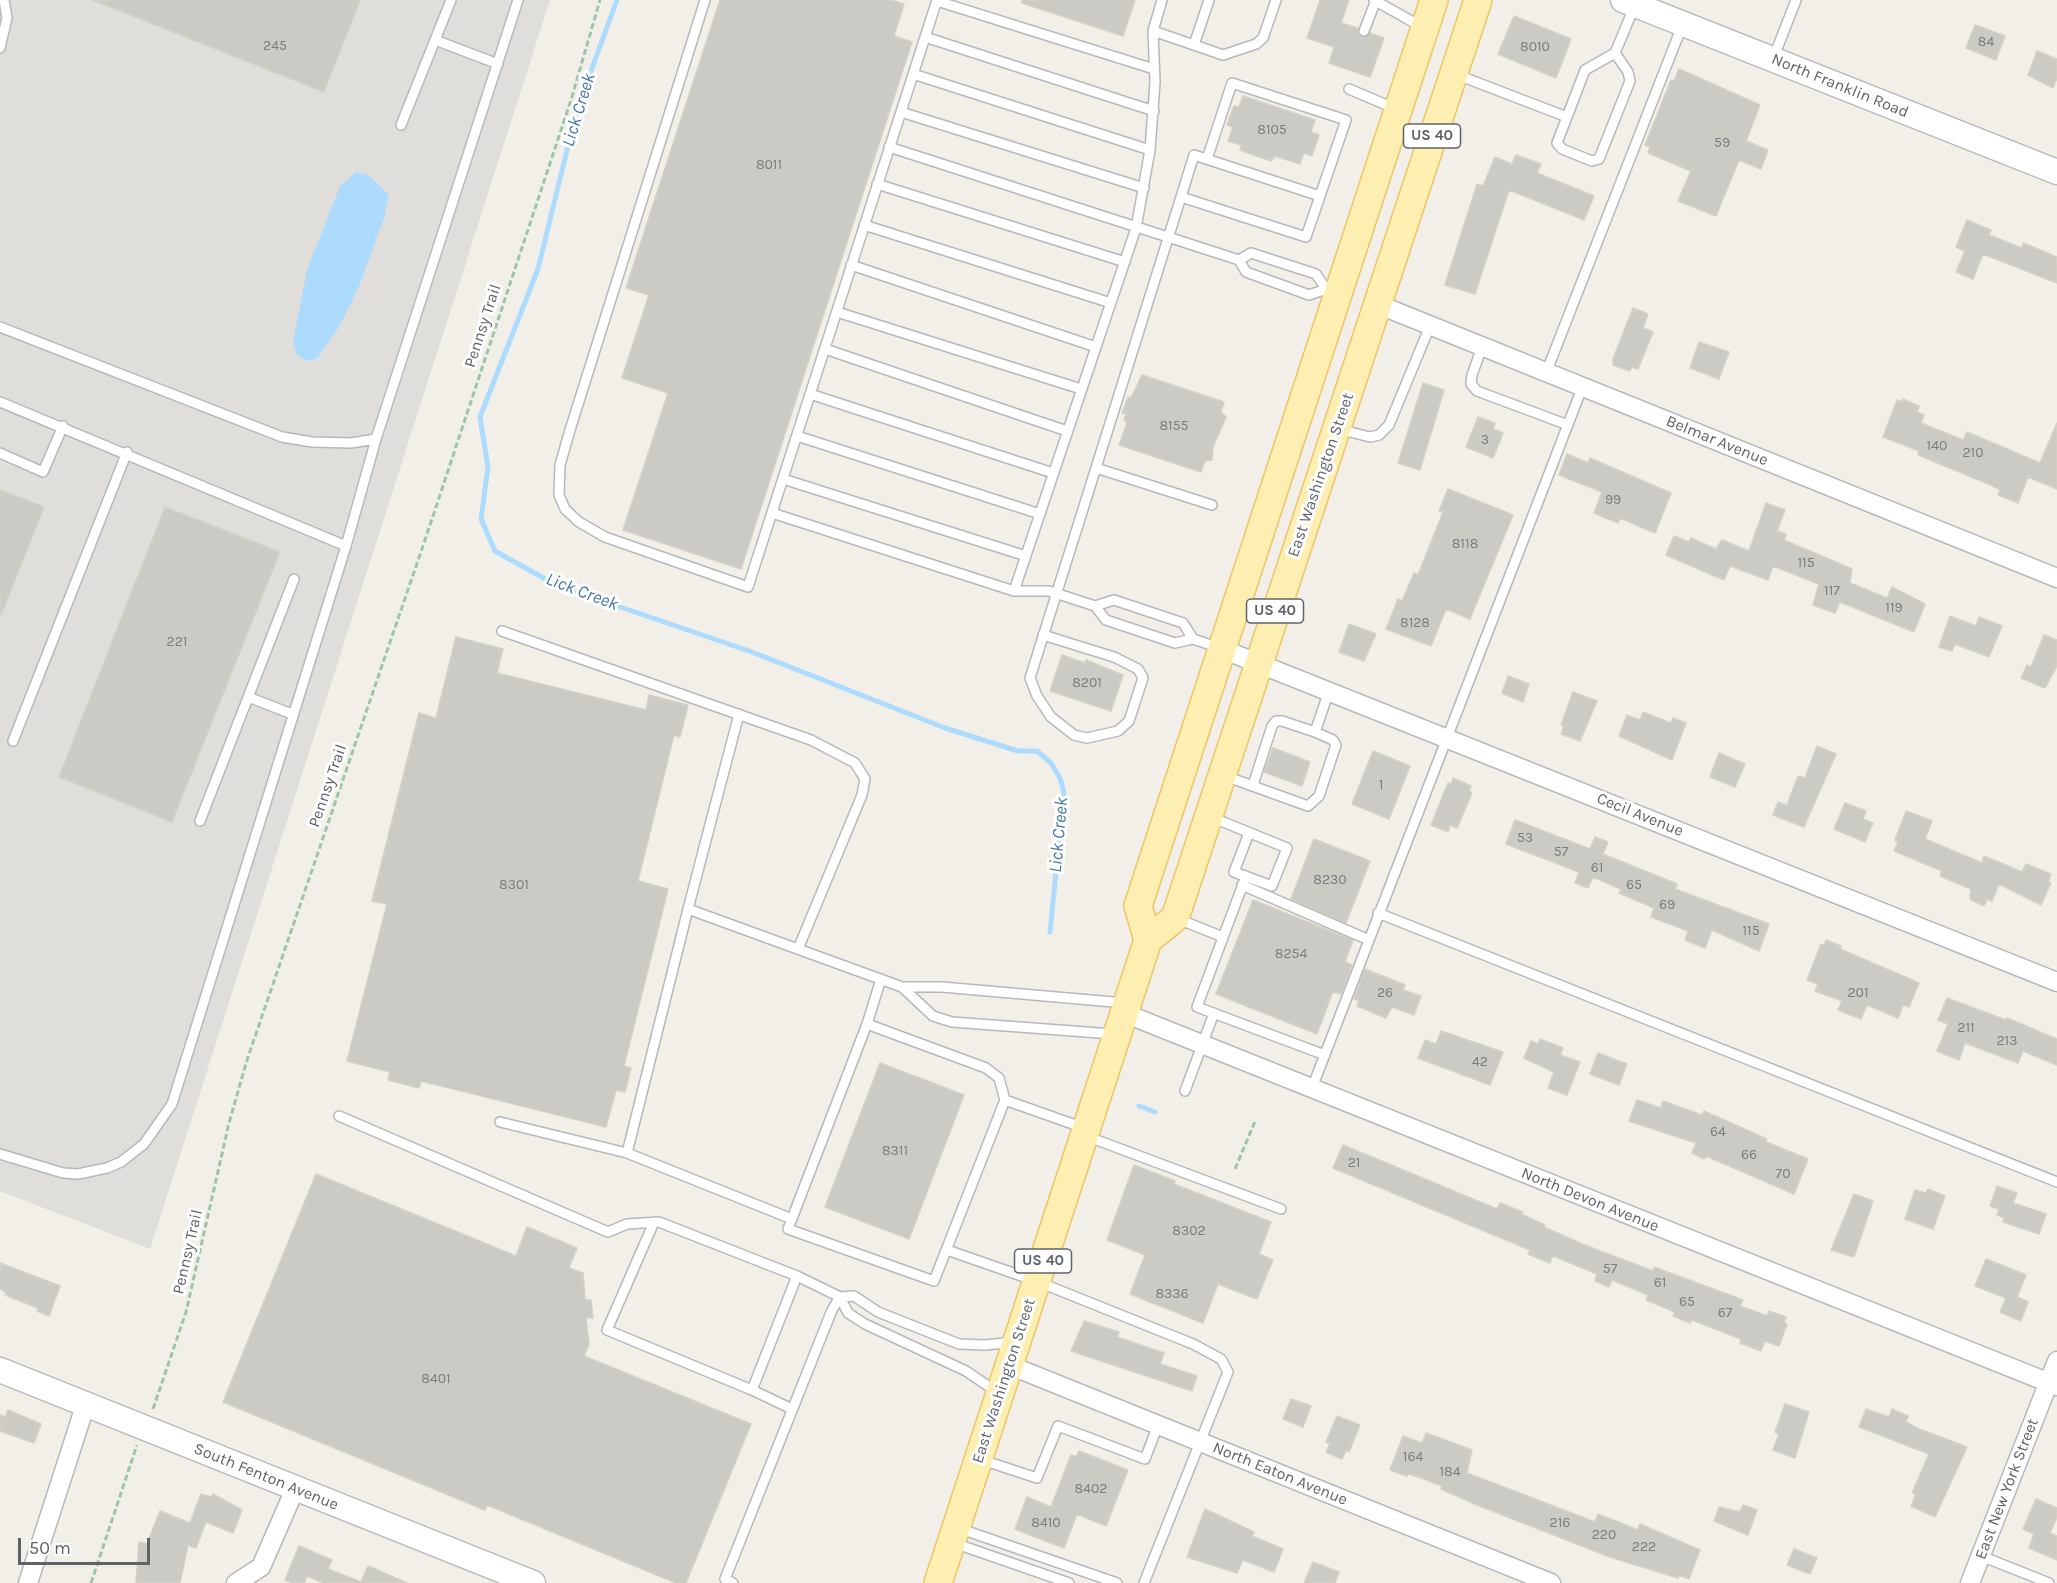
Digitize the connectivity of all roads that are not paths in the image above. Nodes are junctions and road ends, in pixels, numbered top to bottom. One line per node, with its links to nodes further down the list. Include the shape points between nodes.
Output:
1 (4, 0): 21 (lane, via 7,18)
2 (451, 0): 19 (lane)
3 (518, 0): 24 (lane)
4 (705, 0): 74 (lane, via 570,430 560,465 559,495 565,509 579,522 605,537 748,587)
5 (937, 0): 18 (lane); 25 (lane)
6 (1161, 0): 16 (lane)
7 (1209, 0): 20 (lane)
8 (1276, 0): 20 (lane, via 1263,38 1256,44 1223,55)
9 (1375, 0): 15 (lane); 17 (lane)
10 (1434, 0): 15 (main road, US 40)
11 (1478, 0): 27 (main road, East Washington Street / US 40)
12 (1796, 0): 23 (lane)
13 (1629, 2): 14 (street, North Franklin Road); 22 (lane)
14 (1669, 15): 23 (street, North Franklin Road); 57 (lane)
15 (1425, 29): 29 (main road, US 40)
16 (1153, 31): 20 (lane); 25 (lane)
17 (1364, 31)
18 (925, 37): 26 (lane); 30 (lane)
19 (435, 40): 24 (lane); 33 (lane)
20 (1194, 45)
21 (0, 48)
22 (1615, 53): 32 (lane, via 1585,70); 32 (lane, via 1630,81 1596,162 1558,147)
23 (1773, 60): 37 (street, North Franklin Road)
24 (498, 64): 67 (lane)
25 (1154, 69): 30 (lane)
26 (913, 74): 31 (lane); 35 (lane)
27 (1453, 74): 32 (lane); 50 (main road, East Washington Street / US 40)
28 (1349, 89): 29 (lane)
29 (1398, 110): 48 (main road, US 40)
30 (1154, 111): 35 (lane)
31 (900, 112): 34 (lane); 39 (lane)
32 (1567, 117)
33 (401, 125)
34 (889, 147): 38 (lane); 43 (lane)
35 (1150, 150): 39 (lane)
36 (1207, 159): 40 (lane); 40 (lane, via 1232,83 1346,120); 41 (lane, via 1194,155)
37 (2057, 172)
38 (877, 184): 42 (lane); 46 (lane)
39 (1144, 188): 43 (lane)
40 (1320, 196): 41 (lane, via 1306,237)
41 (1181, 197): 44 (lane)
42 (864, 225): 47 (lane); 49 (lane)
43 (1136, 228): 44 (lane); 46 (lane)
44 (1167, 237): 45 (lane); 70 (lane)
45 (1239, 260): 48 (lane, via 1246,272 1309,295); 48 (lane, via 1251,253 1316,274)
46 (1125, 262): 49 (lane)
47 (851, 265): 51 (lane); 54 (lane)
48 (1332, 291): 86 (main road, US 40)
49 (1111, 303): 54 (lane)
50 (1377, 304): 52 (street, Belmar Avenue); 64 (main road, East Washington Street / US 40)
51 (837, 312): 56 (lane); 59 (lane)
52 (1430, 326): 55 (street, Belmar Avenue); 64 (lane, via 1389,425 1379,435 1370,437)
53 (0, 327): 67 (lane, via 282,437 341,443)
54 (1096, 346): 59 (lane)
55 (1482, 347): 57 (street, Belmar Avenue); 62 (lane, via 1472,375 1471,384 1477,391)
56 (825, 350): 60 (lane); 65 (lane)
57 (1546, 373): 58 (street, Belmar Avenue)
58 (1582, 388): 62 (lane); 78 (street, Belmar Avenue)
59 (1082, 389): 65 (lane)
60 (810, 394): 66 (lane); 71 (lane)
61 (0, 402): 63 (lane)
62 (1568, 425): 93 (lane)
63 (63, 426): 68 (lane); 69 (lane, via 43,472)
64 (1336, 429): 87 (main road, East Washington Street / US 40)
65 (1067, 431): 71 (lane)
66 (797, 436): 72 (lane); 75 (lane)
67 (376, 439): 76 (lane)
68 (127, 452): 76 (lane); 94 (lane)
69 (0, 453)
70 (1096, 468): 73 (lane); 81 (lane)
71 (1053, 473): 75 (lane)
72 (783, 479): 74 (lane); 77 (lane)
73 (1212, 505)
74 (772, 513): 80 (lane)
75 (1040, 514): 77 (lane)
76 (346, 546): 90 (lane)
77 (1026, 556): 80 (lane)
78 (2057, 578)
79 (294, 579): 89 (lane)
80 (1014, 591): 81 (lane)
81 (1057, 594): 82 (lane); 84 (lane)
82 (1095, 606): 85 (lane, via 1106,620 1175,643); 85 (lane, via 1114,600 1183,623)
83 (502, 630): 91 (lane)
84 (1043, 635): 84 (lane, via 1030,678 1051,717 1074,735 1087,738 1118,732 1129,721 1143,678 1138,669 1114,657)
85 (1192, 639): 86 (lane)
86 (1222, 649): 87 (street, Cecil Avenue); 106 (main road, US 40, via 1138,906)
87 (1259, 663): 88 (street, Cecil Avenue); 95 (main road, East Washington Street / US 40)
88 (1329, 691): 92 (lane); 93 (street, Cecil Avenue)
89 (248, 698): 90 (lane); 98 (lane)
90 (292, 714): 124 (lane, via 178,1088 163,1119 133,1154 93,1172 63,1173)
91 (739, 714): 102 (lane); 108 (lane, via 811,740 855,763 865,779 862,795)
92 (1315, 732): 96 (lane, via 1276,721); 96 (lane, via 1336,745 1314,803 1308,806)
93 (1447, 738): 103 (lane); 110 (street, Cecil Avenue)
94 (14, 741)
95 (1222, 775): 96 (lane); 97 (main road, East Washington Street / US 40)
96 (1253, 785)
97 (1209, 816): 99 (lane); 104 (main road, East Washington Street / US 40)
98 (200, 821)
99 (1249, 833): 100 (lane, via 1234,872); 100 (lane, via 1287,848 1272,886)
100 (1246, 876): 101 (lane)
101 (1242, 885): 105 (lane); 107 (lane)
102 (688, 909): 108 (lane); 123 (lane)
103 (1378, 914): 107 (lane); 125 (lane)
104 (1175, 918): 105 (lane); 106 (main road)
105 (1223, 937): 112 (lane, via 1197,1007)
106 (1148, 940): 113 (main road, East Washington Street / US 40)
107 (1369, 940): 116 (lane)
108 (798, 949): 109 (lane)
109 (881, 979): 111 (lane); 114 (lane)
110 (2057, 982)
111 (902, 987): 113 (lane, via 942,987); 113 (lane, via 933,1016 951,1022)
112 (1214, 1013): 115 (lane); 116 (lane)
113 (1123, 1017): 115 (street, North Devon Avenue); 122 (main road, East Washington Street / US 40)
114 (867, 1024): 119 (lane, via 986,1068 999,1078); 127 (lane)
115 (1203, 1045): 117 (street, North Devon Avenue); 118 (lane)
116 (1325, 1055): 117 (lane)
117 (1312, 1088): 136 (street, North Devon Avenue)
118 (1185, 1091)
119 (1005, 1100): 122 (lane); 129 (lane)
120 (339, 1116): 128 (lane, via 608,1232 627,1224)
121 (500, 1122): 123 (lane)
122 (1085, 1132): 126 (lane); 131 (main road, East Washington Street / US 40)
123 (627, 1153): 127 (lane)
124 (0, 1154)
125 (2057, 1182)
126 (1281, 1209)
127 (792, 1219): 129 (lane, via 788,1229 934,1281)
128 (654, 1222): 130 (lane); 137 (lane, via 607,1330)
129 (947, 1250): 131 (lane)
130 (797, 1276): 132 (lane); 137 (lane)
131 (1036, 1281): 133 (main road, East Washington Street / US 40); 142 (lane, via 1221,1359 1228,1372)
132 (840, 1297): 133 (lane, via 854,1296 878,1312 959,1344); 138 (lane, via 848,1312 865,1324 966,1371); 140 (lane)
133 (1013, 1354): 138 (main road, East Washington Street / US 40); 141 (street, North Eaton Avenue)
134 (2057, 1361): 136 (street, East New York Street)
135 (0, 1370): 139 (street, South Fenton Avenue)
136 (2053, 1384): 146 (street, East New York Street)
137 (752, 1390): 140 (lane)
138 (1000, 1394): 143 (main road, East Washington Street / US 40)
139 (86, 1403): 144 (street, South Fenton Avenue); 147 (street)
140 (792, 1409): 150 (lane, via 725,1579)
141 (1158, 1425): 142 (street, North Eaton Avenue); 143 (lane, via 1145,1459 1058,1426 1037,1478)
142 (1199, 1442): 154 (lane); 155 (street, North Eaton Avenue)
143 (978, 1459): 145 (main road, East Washington Street / US 40)
144 (296, 1489): 148 (street, via 261,1567); 149 (street, South Fenton Avenue)
145 (954, 1534): 151 (main road, East Washington Street / US 40); 152 (lane); 153 (lane)
146 (1981, 1556): 156 (street, East New York Street); 157 (lane)
147 (28, 1583)
148 (236, 1583)
149 (533, 1583)
150 (733, 1583)
151 (938, 1583)
152 (1069, 1583)
153 (1117, 1583)
154 (1144, 1583)
155 (1551, 1583)
156 (1970, 1583)
157 (2049, 1583)

